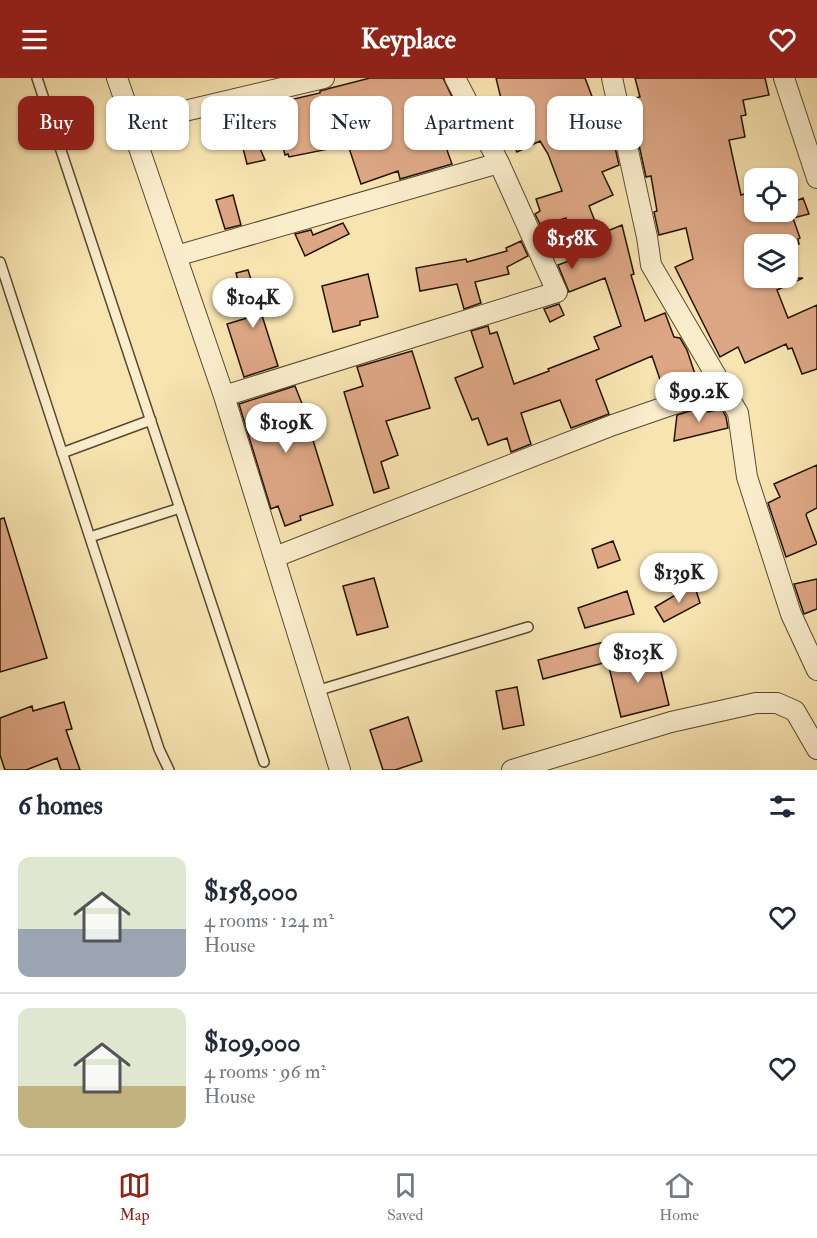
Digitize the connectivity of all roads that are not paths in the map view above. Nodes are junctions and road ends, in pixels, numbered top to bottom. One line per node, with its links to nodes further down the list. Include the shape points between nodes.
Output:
1 (37, 78): 16 (lane)
2 (117, 78): 7 (street)
3 (324, 78): 8 (street)
4 (455, 78): 10 (street)
5 (612, 78): 14 (street, via 651,265)
6 (784, 78): 11 (street)
7 (124, 96)
8 (189, 110)
9 (140, 150): 12 (street)
10 (499, 163): 12 (street); 15 (street, via 557,292)
11 (817, 178)
12 (176, 256): 15 (street)
13 (0, 262): 17 (lane)
14 (723, 387): 20 (street, via 613,425); 22 (street, via 738,413 747,477 791,614)
15 (224, 396): 20 (street)
16 (150, 420): 17 (lane); 18 (lane)
17 (62, 453): 19 (lane)
18 (180, 508): 19 (lane); 25 (lane)
19 (90, 537): 26 (lane)
20 (275, 556): 23 (street)
21 (528, 627): 23 (lane)
22 (817, 670)
23 (316, 691): 27 (street)
24 (817, 749): 28 (street, via 795,711 777,703 756,703 671,722)
25 (264, 762)
26 (169, 770)
27 (340, 770)
28 (512, 770)

